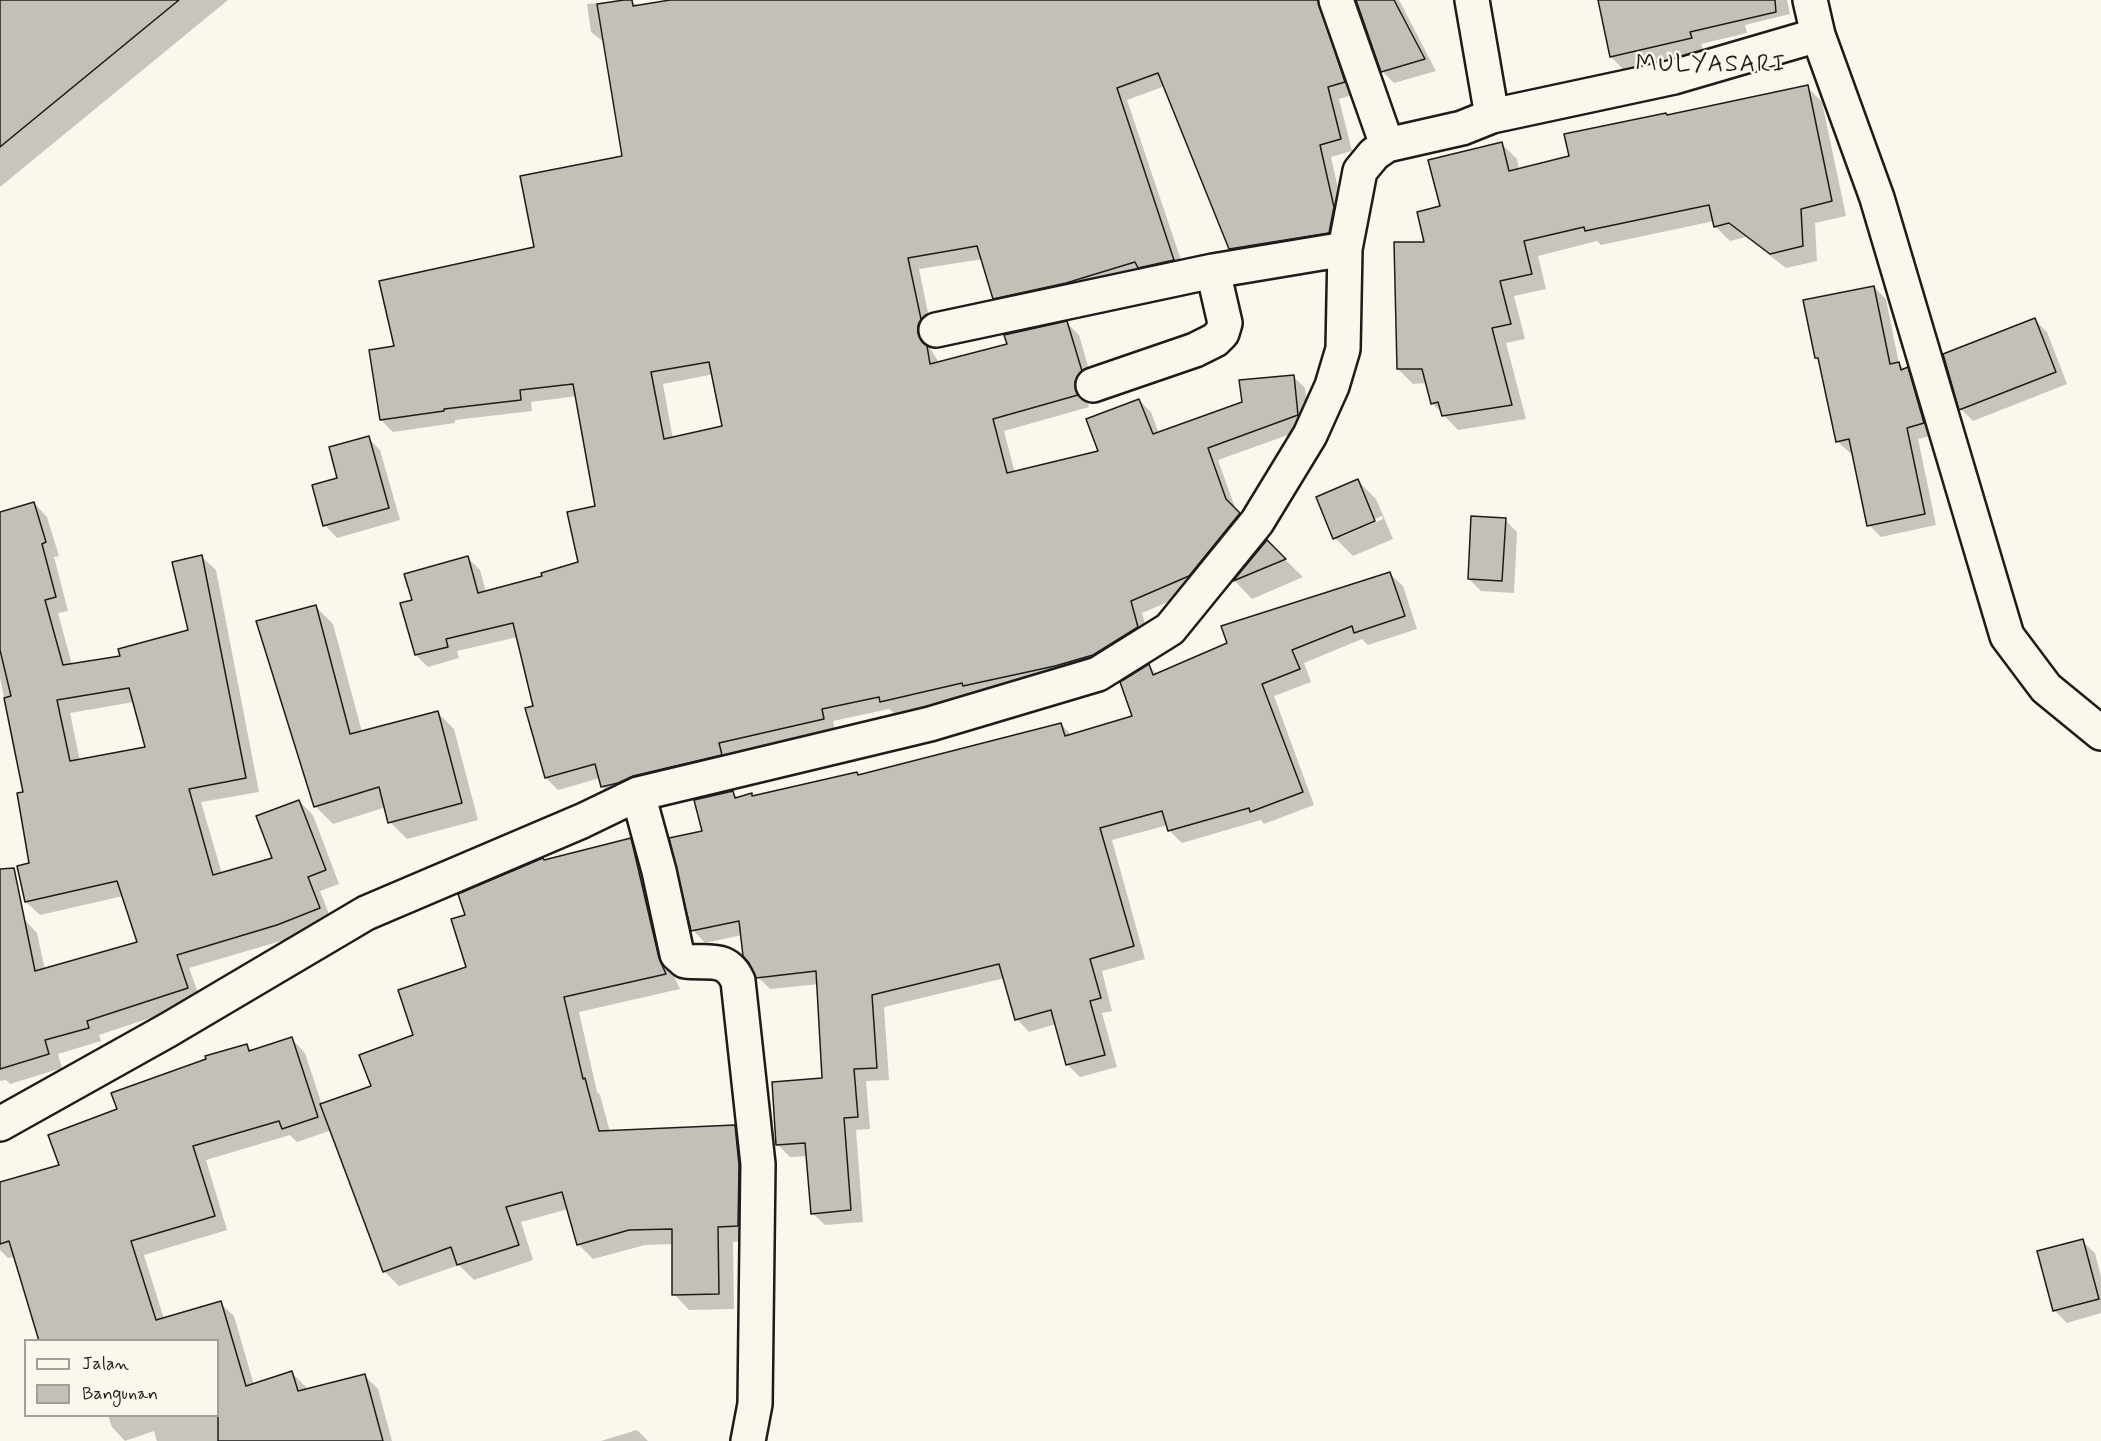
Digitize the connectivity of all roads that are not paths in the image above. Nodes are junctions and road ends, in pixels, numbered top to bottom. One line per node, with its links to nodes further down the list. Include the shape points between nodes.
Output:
1 (1336, 0): 6 (street)
2 (1472, 0): 5 (street)
3 (1810, 0): 4 (street)
4 (1818, 35): 5 (street, via 1674,77); 11 (street, via 1876,198 2007,636 2046,688)
5 (1492, 116): 6 (street, via 1462,128)
6 (1387, 145): 7 (street, via 1360,171)
7 (1346, 249): 8 (street); 12 (street, via 1343,349 1315,425 1257,522 1170,629 1098,674 930,724)
8 (1213, 271): 9 (street); 10 (street, via 1225,323 1215,340)
9 (936, 330)
10 (1093, 385)
11 (2101, 733)
12 (638, 794): 13 (street, via 366,913); 14 (street, via 677,954 685,962 720,962 728,966 738,981 758,1164 755,1404)
13 (0, 1124)
14 (748, 1441)

